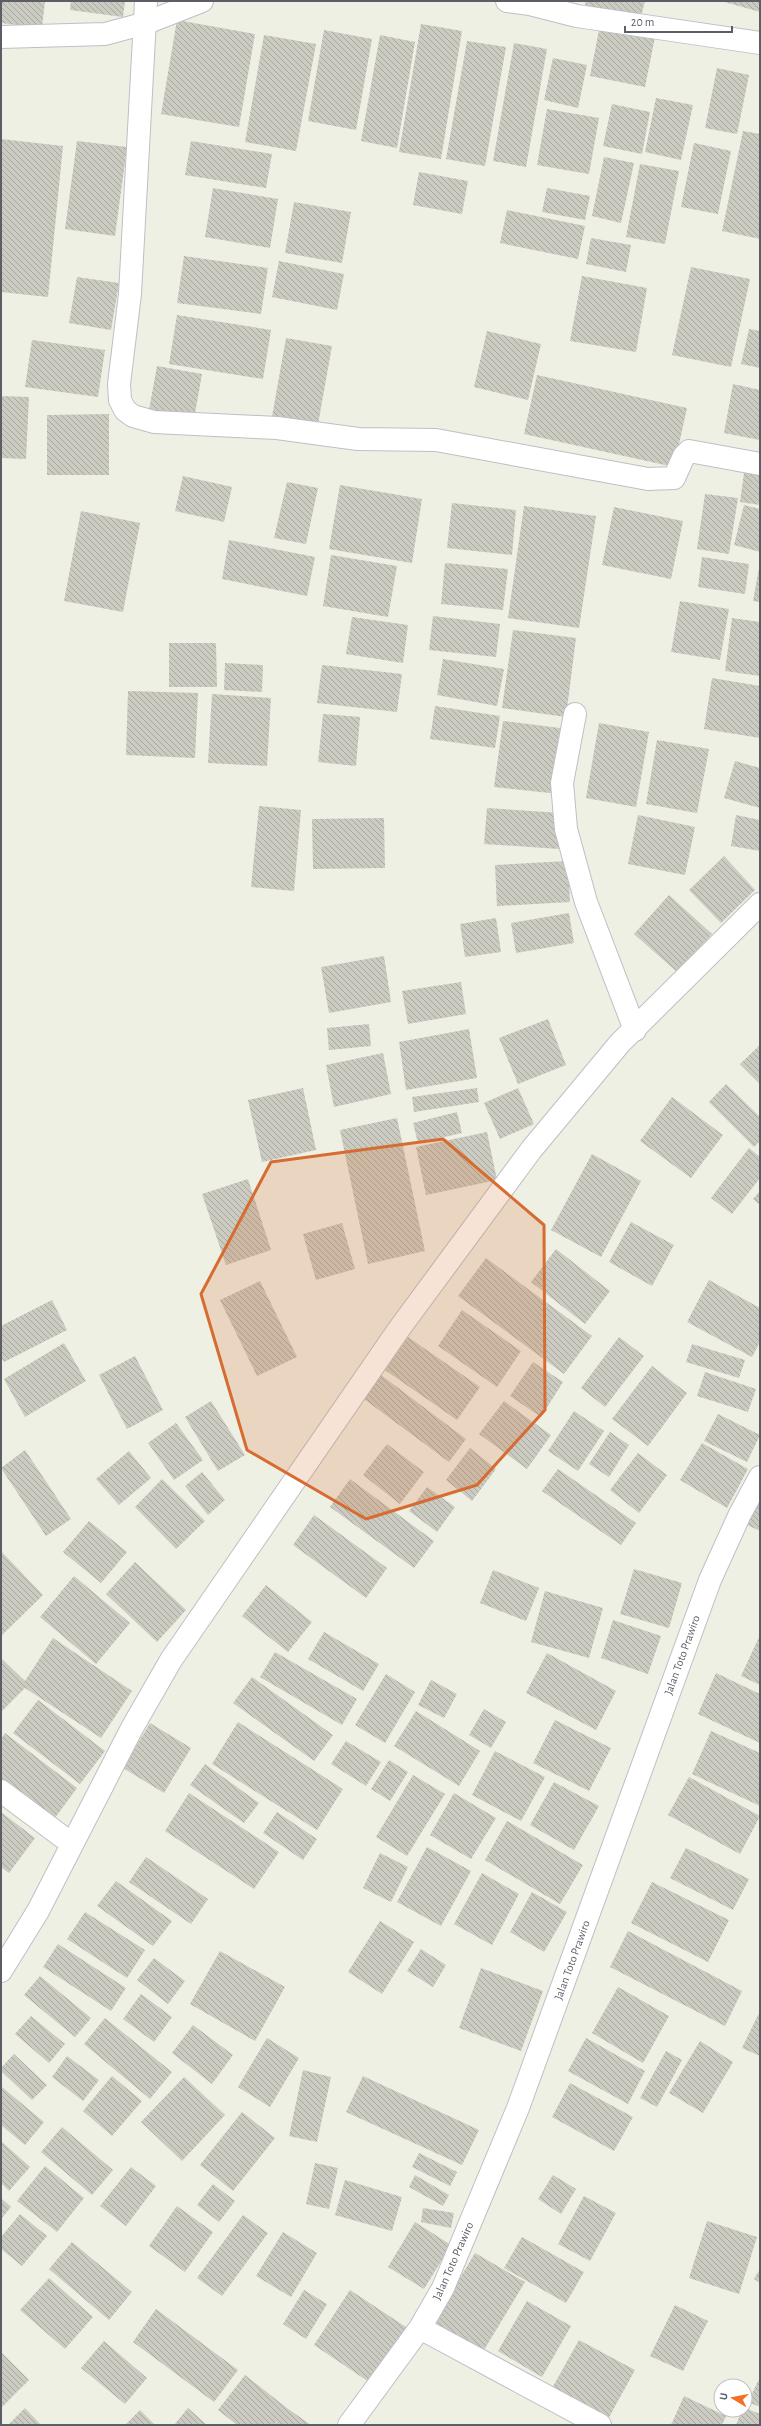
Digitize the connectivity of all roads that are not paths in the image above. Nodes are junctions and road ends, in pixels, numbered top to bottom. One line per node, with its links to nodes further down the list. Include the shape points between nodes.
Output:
1 (146, 1): 5 (street)
2 (202, 1): 5 (street)
3 (507, 1): 4 (street)
4 (531, 3): 7 (street, via 577,16)
5 (146, 23): 6 (street, via 105,34); 8 (street, via 130,294 119,384 120,400 125,410 133,416 154,422 277,428 358,439 436,440 648,479 674,478 689,451)
6 (1, 38)
7 (760, 43)
8 (760, 464)
9 (575, 714): 11 (street, via 562,783 566,829 586,902)
10 (760, 904): 11 (street)
11 (635, 1030): 14 (street, via 620,1043 522,1162 399,1329 171,1660 132,1728)
12 (760, 1477): 16 (street, Jalan Toto Prawiro, via 707,1587 518,2108 443,2288)
13 (1, 1791): 14 (street)
14 (72, 1844): 15 (street, via 38,1911)
15 (1, 1971)
16 (420, 2328): 17 (street, Jalan Toto Prawiro); 18 (street)
17 (349, 2425)
18 (600, 2425)

